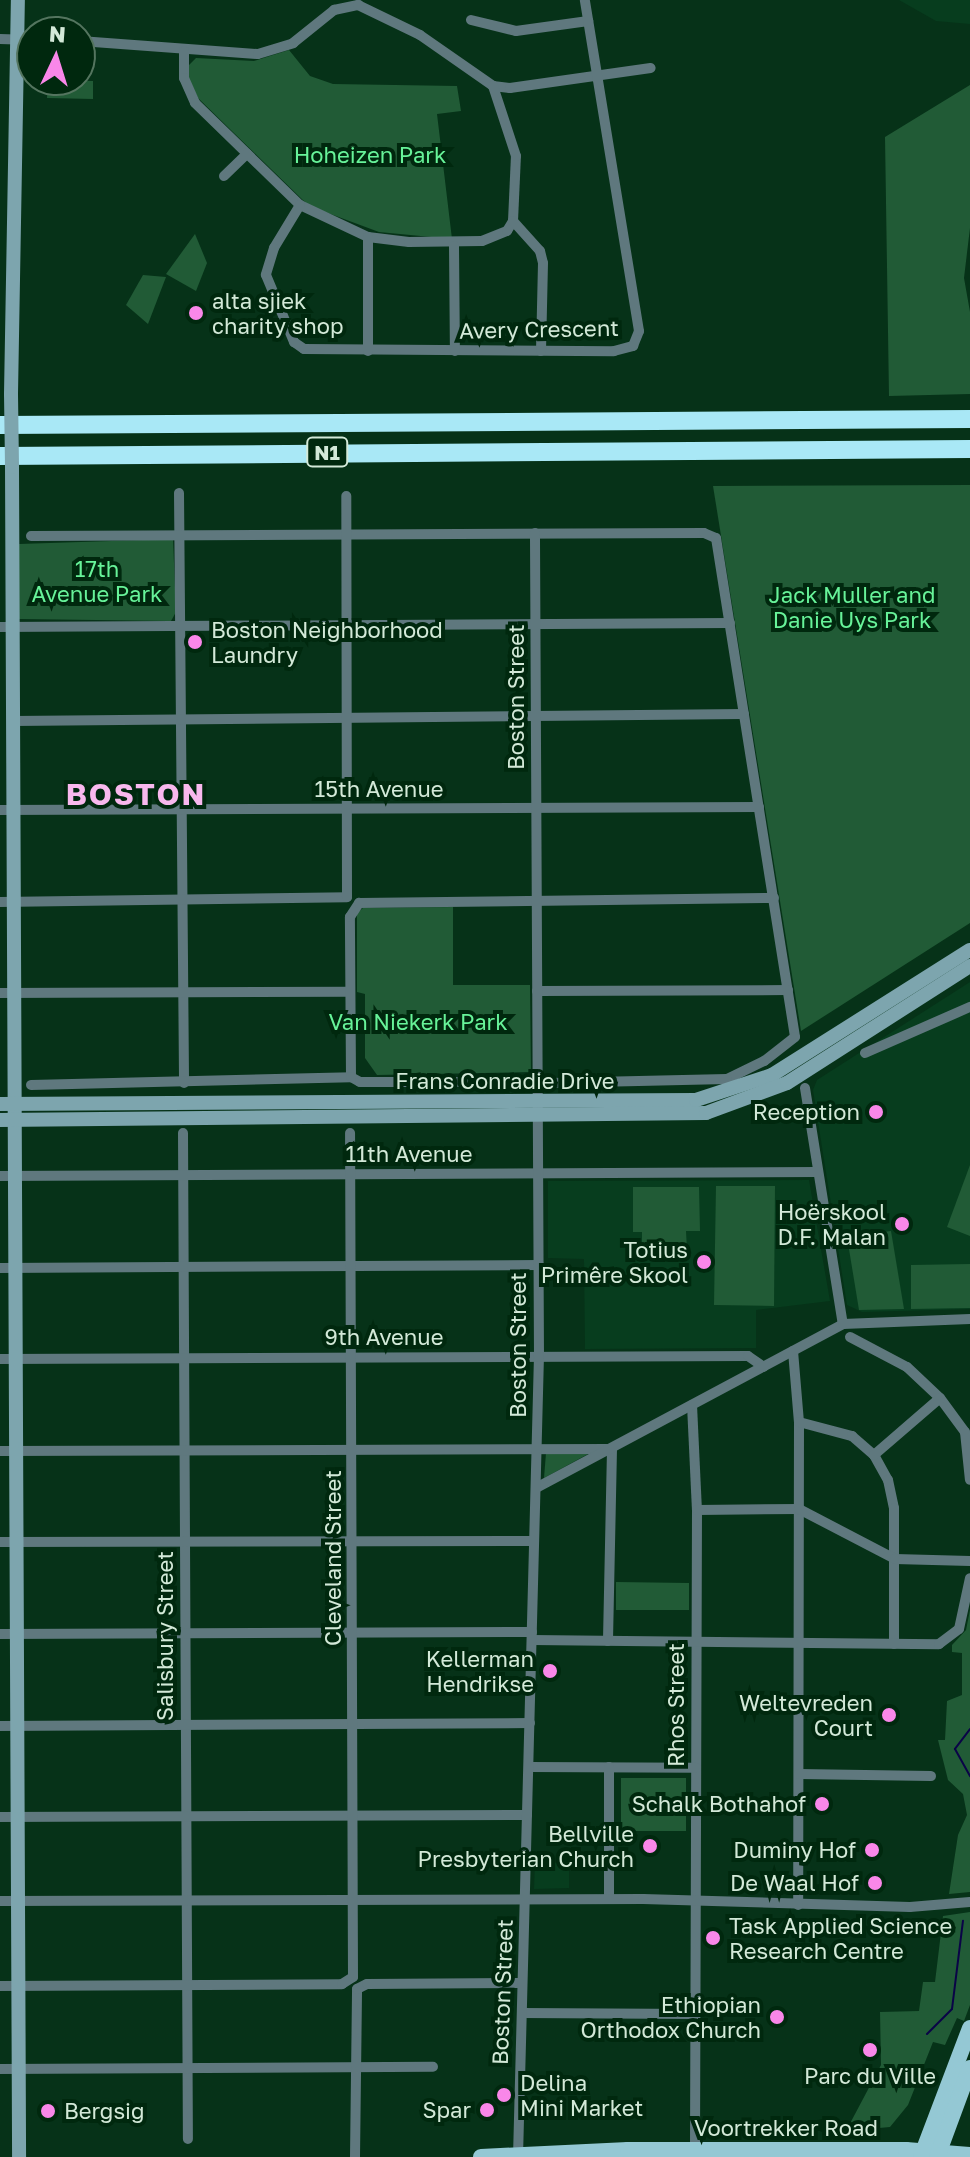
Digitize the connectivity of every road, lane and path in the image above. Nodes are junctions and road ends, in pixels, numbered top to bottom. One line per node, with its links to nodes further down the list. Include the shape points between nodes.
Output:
1 (585, 0): 4 (street, Avery Crescent)
2 (333, 5): 6 (street, via 300,38 267,53); 9 (street, via 371,8)
3 (471, 20): 4 (street, via 516,31)
4 (588, 21): 8 (street, Avery Crescent)
5 (96, 43): 6 (street)
6 (184, 51): 13 (street, via 191,98)
7 (651, 68): 8 (street)
8 (598, 76): 9 (street); 21 (street, Avery Crescent, via 639,338 626,350)
9 (493, 86): 16 (street, via 516,156)
10 (20, 96): 12 (street)
11 (0, 150): 12 (street)
12 (16, 150): 25 (street, bridge)
13 (247, 154): 14 (street); 15 (street)
14 (224, 176)
15 (300, 205): 17 (street); 19 (street, Avery Crescent, via 274,248 266,275 294,342 312,352)
16 (513, 221): 18 (street, via 497,237); 21 (street, via 540,251 543,263)
17 (368, 237): 18 (street); 19 (street)
18 (454, 246): 20 (street)
19 (368, 351): 20 (street, Avery Crescent)
20 (455, 351): 21 (street, Avery Crescent)
21 (541, 351)
22 (970, 419): 23 (highway, N1)
23 (0, 425)
24 (970, 449): 25 (highway, N1)
25 (6, 461): 30 (street)
26 (179, 493): 31 (street)
27 (346, 496): 29 (street)
28 (535, 533): 29 (street); 33 (street, via 712,535); 34 (street, Boston Street)
29 (347, 534): 31 (street); 35 (street)
30 (6, 535): 37 (street)
31 (180, 535): 32 (street); 36 (street)
32 (31, 536)
33 (730, 623): 34 (street); 38 (street)
34 (536, 624): 35 (street); 39 (street, Boston Street)
35 (349, 625): 36 (street); 40 (street)
36 (181, 626): 37 (street); 41 (street)
37 (6, 628): 42 (street)
38 (744, 714): 39 (street); 43 (street)
39 (536, 716): 40 (street); 44 (street, Boston Street)
40 (349, 717): 41 (street); 46 (street)
41 (181, 718): 42 (street); 45 (street)
42 (13, 721): 47 (street)
43 (759, 807): 44 (street, 15th Avenue); 48 (street)
44 (537, 808): 46 (street, 15th Avenue); 49 (street, Boston Street)
45 (182, 809): 46 (street, 15th Avenue); 47 (street, 15th Avenue); 50 (street)
46 (349, 809): 51 (street)
47 (7, 810): 52 (street)
48 (774, 898): 49 (street); 55 (street)
49 (537, 899): 51 (street); 57 (street, Boston Street)
50 (182, 901): 51 (street); 52 (street); 59 (street)
51 (351, 901): 58 (street)
52 (7, 902): 56 (street)
53 (970, 950): 69 (street, Frans Conradie Drive, via 782,1070 741,1089 674,1102)
54 (970, 966): 69 (street, Frans Conradie Drive, via 796,1078 739,1105 676,1116)
55 (788, 990): 57 (street); 65 (street, via 795,1038 747,1071 715,1081)
56 (11, 991): 59 (street); 70 (street)
57 (537, 991): 69 (street, Boston Street)
58 (350, 992): 59 (street); 62 (street)
59 (182, 993): 64 (street)
60 (970, 1007): 61 (street)
61 (865, 1053)
62 (351, 1077): 63 (street, via 365,1082); 64 (street)
63 (524, 1082)
64 (184, 1083): 66 (street)
65 (550, 1083)
66 (31, 1085)
67 (805, 1088): 73 (street)
68 (0, 1104): 70 (street, Frans Conradie Drive)
69 (538, 1110): 70 (street, Frans Conradie Drive); 74 (street, Boston Street)
70 (10, 1115): 77 (street)
71 (183, 1133): 76 (street, Salisbury Street)
72 (350, 1133): 75 (street, Cleveland Street)
73 (818, 1172): 74 (street, 11th Avenue); 83 (street)
74 (538, 1173): 75 (street, 11th Avenue); 78 (street, Boston Street)
75 (351, 1174): 76 (street, 11th Avenue); 79 (street, Cleveland Street)
76 (183, 1175): 77 (street, 11th Avenue); 80 (street, Salisbury Street)
77 (8, 1176): 81 (street)
78 (539, 1265): 79 (street); 87 (street, Boston Street)
79 (351, 1266): 80 (street); 86 (street, Cleveland Street)
80 (183, 1267): 81 (street); 90 (street, Salisbury Street)
81 (8, 1268): 89 (street)
82 (970, 1319): 83 (street)
83 (843, 1324): 85 (street)
84 (850, 1337): 92 (street, via 907,1367)
85 (793, 1351): 91 (street); 94 (street)
86 (351, 1357): 87 (street, 9th Avenue); 90 (street, 9th Avenue); 99 (street, Cleveland Street)
87 (539, 1357): 91 (street, 9th Avenue, via 748,1356); 96 (street, Boston Street)
88 (0, 1359): 89 (street, 9th Avenue)
89 (16, 1359): 90 (street, 9th Avenue); 101 (street)
90 (184, 1359): 98 (street, Salisbury Street)
91 (764, 1367): 93 (street)
92 (940, 1398): 95 (street); 102 (street)
93 (692, 1405): 97 (street); 106 (street, Rhos Street)
94 (799, 1422): 102 (street, via 843,1431); 105 (street)
95 (968, 1429): 103 (street)
96 (537, 1449): 97 (street); 99 (street); 104 (street, Boston Street)
97 (612, 1449): 104 (street); 120 (street)
98 (184, 1450): 99 (street); 101 (street); 111 (street, Salisbury Street)
99 (352, 1450): 107 (street, Cleveland Street)
100 (0, 1451): 101 (street)
101 (16, 1451): 110 (street)
102 (874, 1455): 112 (street, via 893,1499)
103 (970, 1480)
104 (536, 1488): 108 (street, Boston Street)
105 (799, 1509): 106 (street); 112 (street); 122 (street)
106 (697, 1510): 121 (street, Rhos Street)
107 (352, 1541): 108 (street); 111 (street); 115 (street, Cleveland Street)
108 (534, 1541): 119 (street, Boston Street)
109 (0, 1542): 110 (street)
110 (17, 1542): 111 (street); 117 (street)
111 (185, 1542): 118 (street, Salisbury Street)
112 (895, 1559): 113 (street); 123 (street)
113 (970, 1561)
114 (970, 1578): 123 (street, via 959,1629 939,1644)
115 (353, 1633): 118 (street); 119 (street); 125 (street, Cleveland Street)
116 (0, 1634): 117 (street)
117 (17, 1634): 118 (street); 128 (street)
118 (185, 1634): 126 (street, Salisbury Street)
119 (532, 1636): 120 (street); 124 (street, Boston Street)
120 (608, 1641): 121 (street)
121 (697, 1642): 122 (street); 131 (street, Rhos Street)
122 (799, 1644): 123 (street); 132 (street)
123 (894, 1644)
124 (530, 1723): 125 (street); 129 (street, Boston Street)
125 (354, 1724): 126 (street); 135 (street, Cleveland Street)
126 (185, 1725): 128 (street); 138 (street, Salisbury Street)
127 (0, 1726): 128 (street)
128 (17, 1726): 137 (street)
129 (529, 1767): 130 (street); 134 (street, Boston Street)
130 (609, 1767): 131 (street); 140 (street)
131 (696, 1768): 146 (street, Rhos Street)
132 (799, 1774): 133 (street); 147 (street)
133 (931, 1776)
134 (527, 1815): 135 (street); 139 (street, Boston Street)
135 (353, 1816): 138 (street); 142 (street, Cleveland Street)
136 (0, 1817): 137 (street)
137 (18, 1817): 138 (street); 144 (street)
138 (187, 1817): 141 (street, Salisbury Street)
139 (525, 1899): 140 (street); 142 (street); 148 (street, Boston Street)
140 (609, 1899): 146 (street)
141 (186, 1900): 142 (street); 144 (street); 149 (street, Salisbury Street)
142 (354, 1900): 150 (street, Cleveland Street)
143 (0, 1901): 144 (street)
144 (18, 1901): 152 (street)
145 (970, 1902): 147 (street)
146 (695, 1904): 147 (street); 154 (street, Rhos Street)
147 (798, 1905)
148 (522, 1983): 150 (street); 153 (street, Boston Street)
149 (186, 1985): 150 (street); 152 (street); 161 (street, Salisbury Street)
150 (354, 1985): 157 (street, Cleveland Street)
151 (0, 1986): 152 (street)
152 (18, 1986): 160 (street)
153 (522, 2013): 154 (street); 170 (street, Boston Street)
154 (696, 2014): 163 (street, Rhos Street)
155 (970, 2028): 164 (main road)
156 (433, 2067): 157 (street)
157 (354, 2068): 161 (street); 168 (street, Cleveland Street)
158 (970, 2068): 164 (main road)
159 (0, 2069): 160 (street)
160 (19, 2069): 161 (street); 167 (street)
161 (187, 2069): 162 (street, Salisbury Street)
162 (188, 2139)
163 (695, 2151): 164 (main road, Voortrekker Road); 166 (main road, Voortrekker Road)
164 (930, 2154): 165 (main road, Voortrekker Road)
165 (970, 2155)
166 (608, 2156): 170 (main road, Voortrekker Road)
167 (19, 2157)
168 (355, 2157)
169 (481, 2157): 170 (main road, Voortrekker Road)
170 (518, 2157)

